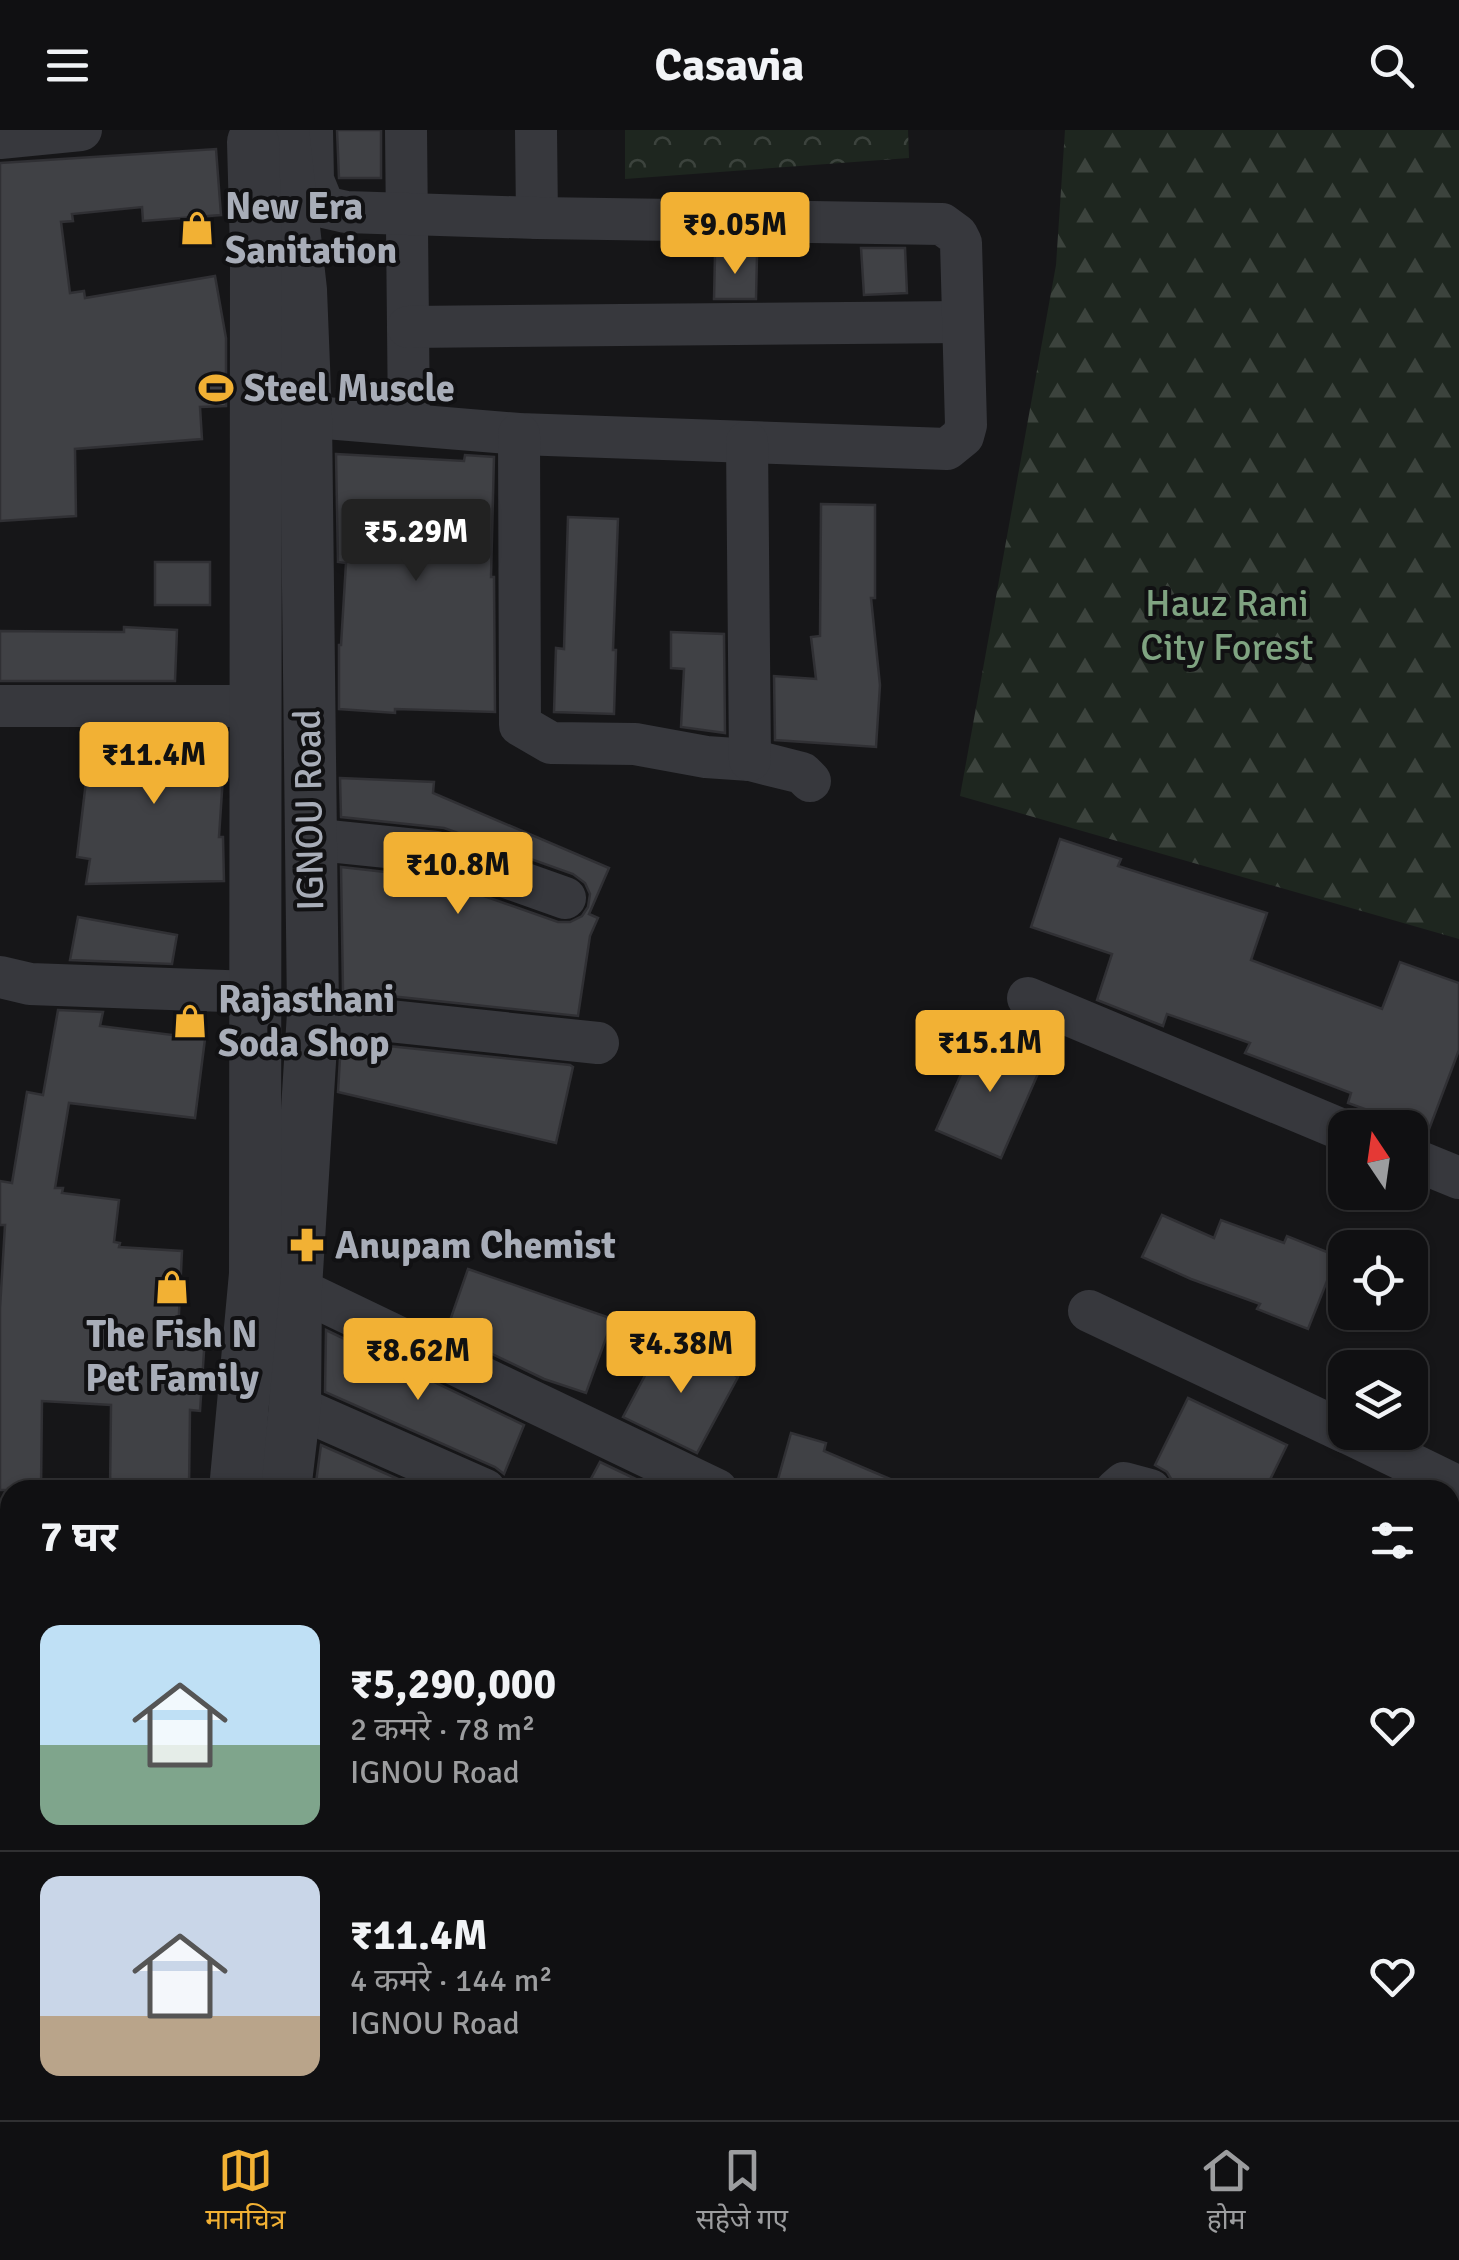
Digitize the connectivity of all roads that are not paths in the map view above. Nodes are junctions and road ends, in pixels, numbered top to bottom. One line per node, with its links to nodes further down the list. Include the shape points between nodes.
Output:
1 (81, 130): 7 (street)
2 (252, 130): 12 (street, IGNOU Road)
3 (283, 130): 12 (street, IGNOU Road, via 301,290)
4 (312, 130): 8 (street, via 313,180 324,207)
5 (406, 130): 8 (street)
6 (536, 130): 9 (street)
7 (0, 138)
8 (407, 213): 9 (street); 11 (street)
9 (538, 218): 10 (street, via 942,224 961,243)
10 (963, 322): 11 (street); 15 (street, via 966,425 947,449)
11 (408, 327): 13 (street)
12 (281, 415): 13 (street); 17 (street, IGNOU Road); 20 (street, IGNOU Road)
13 (409, 424): 14 (street)
14 (519, 434): 15 (street); 18 (street, via 520,725 550,743 635,744)
15 (747, 442): 18 (street)
16 (0, 706): 17 (street)
17 (256, 706): 23 (street, IGNOU Road)
18 (750, 760): 19 (street)
19 (810, 781)
20 (309, 839): 21 (street, via 436,852); 25 (street, IGNOU Road)
21 (565, 898)
22 (0, 977): 23 (street, via 30,984)
23 (253, 992): 35 (street, IGNOU Road, via 255,1274)
24 (1028, 998): 27 (street)
25 (314, 1014): 26 (street); 30 (street, IGNOU Road)
26 (598, 1044)
27 (1328, 1124)
28 (1428, 1165): 29 (street)
29 (1459, 1178)
30 (296, 1288): 32 (street, IGNOU Road); 38 (street)
31 (1090, 1312): 33 (street)
32 (294, 1406): 36 (street, IGNOU Road); 37 (street)
33 (1328, 1424)
34 (1382, 1450): 39 (street)
35 (237, 1480)
36 (287, 1480)
37 (462, 1480)
38 (696, 1480)
39 (1444, 1480)

